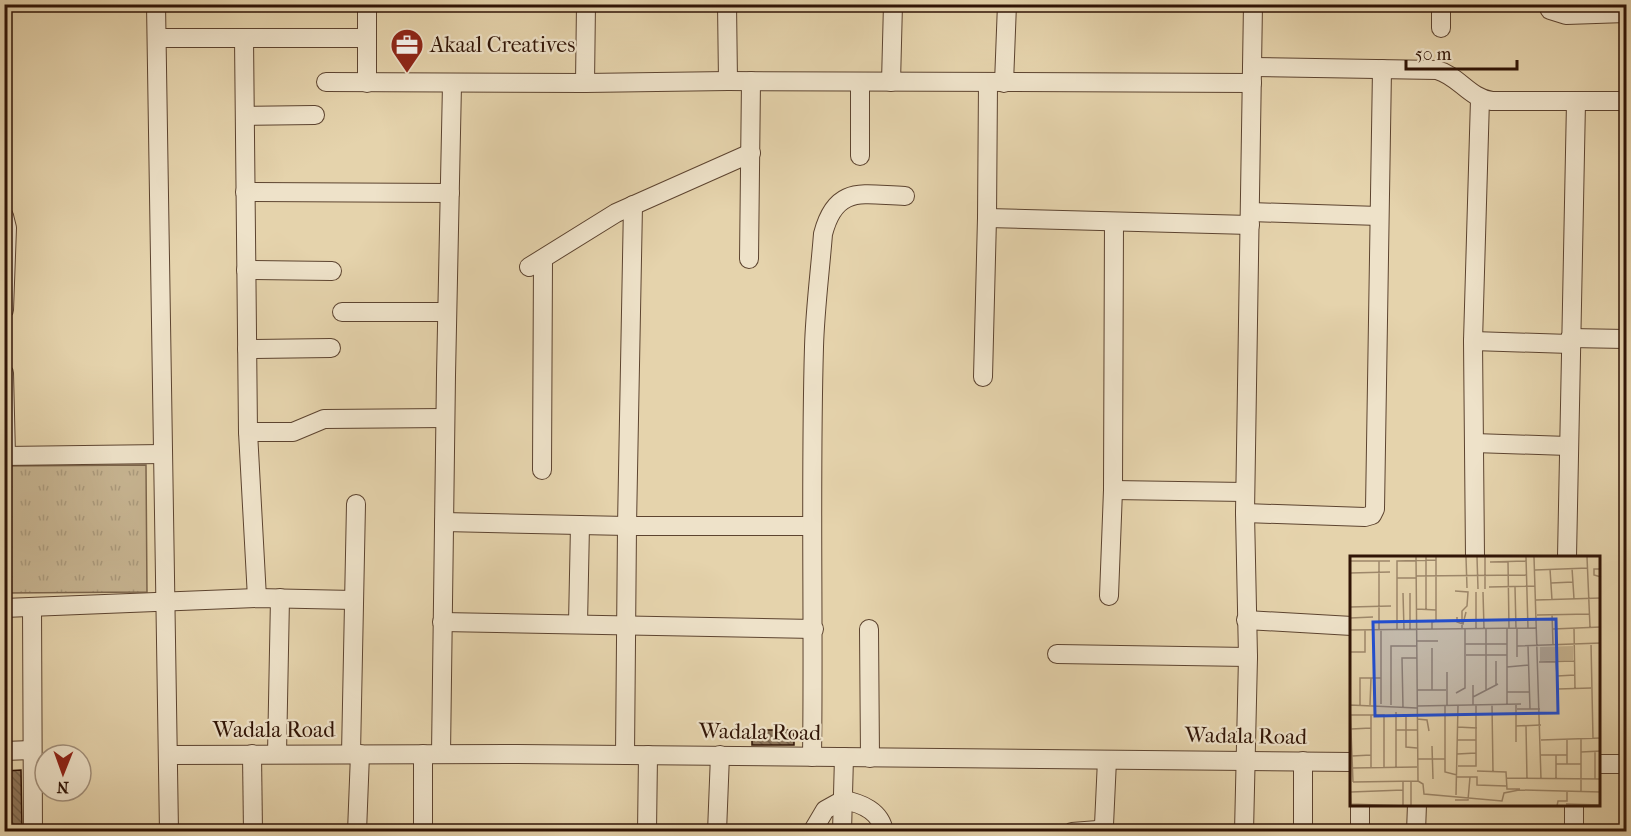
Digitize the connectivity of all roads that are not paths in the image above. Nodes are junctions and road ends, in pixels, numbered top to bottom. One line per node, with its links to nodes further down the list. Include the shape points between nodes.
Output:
1 (156, 4): 12 (street)
2 (367, 4): 14 (street)
3 (586, 4): 25 (street)
4 (727, 4): 17 (street)
5 (893, 4): 21 (street)
6 (1007, 4): 23 (street)
7 (1253, 4): 16 (street)
8 (1442, 4): 11 (street)
9 (1547, 4): 10 (street, via 1550,10 1566,15)
10 (1626, 13)
11 (1441, 28)
12 (157, 38): 13 (street); 59 (street)
13 (244, 38): 14 (street); 30 (street)
14 (366, 38): 22 (street)
15 (1382, 69): 16 (street); 26 (street, via 1437,70 1456,78); 38 (street)
16 (1252, 75): 23 (street); 40 (street)
17 (728, 81): 18 (street); 25 (street)
18 (751, 81): 20 (street); 31 (street)
19 (326, 82): 22 (street)
20 (860, 82): 21 (street); 32 (street)
21 (891, 82): 23 (street)
22 (367, 83): 24 (street)
23 (996, 83): 39 (street)
24 (453, 84): 25 (street); 34 (street)
25 (585, 84)
26 (1480, 99): 28 (street); 49 (street)
27 (1626, 101): 28 (street)
28 (1576, 102): 50 (street)
29 (315, 115): 30 (street)
30 (245, 116): 33 (street)
31 (751, 153): 36 (street); 42 (street)
32 (860, 156)
33 (245, 192): 34 (street); 43 (street)
34 (450, 193): 47 (street)
35 (905, 196): 69 (street, via 852,195 842,200 826,223 814,345)
36 (633, 205): 61 (street, via 536,264); 68 (street)
37 (4, 216): 45 (street)
38 (1379, 216): 40 (street); 65 (street, via 1375,509 1365,517)
39 (987, 218): 41 (street); 54 (street)
40 (1250, 218): 41 (street); 63 (street)
41 (1114, 222): 62 (street)
42 (749, 260)
43 (246, 270): 44 (street); 52 (street)
44 (332, 271)
45 (4, 310)
46 (342, 312): 47 (street)
47 (447, 312): 55 (street)
48 (1626, 339): 50 (street)
49 (1473, 341): 50 (street); 57 (street)
50 (1570, 341): 58 (street)
51 (331, 348): 52 (street)
52 (247, 349): 56 (street)
53 (4, 373): 60 (street)
54 (983, 377)
55 (445, 418): 56 (street, via 324,418 294,432); 66 (street)
56 (248, 432): 73 (street)
57 (1474, 443): 58 (street); 70 (street)
58 (1569, 446): 71 (street)
59 (163, 454): 60 (street); 76 (street)
60 (5, 456)
61 (542, 470)
62 (1113, 490): 63 (street); 72 (street)
63 (1245, 492): 65 (street)
64 (356, 504): 75 (street)
65 (1245, 513): 79 (street)
66 (444, 522): 67 (street); 80 (street)
67 (580, 525): 68 (street); 81 (street)
68 (627, 526): 69 (street); 82 (street)
69 (812, 526): 84 (street)
70 (1475, 556)
71 (1567, 556)
72 (1109, 596)
73 (257, 598): 74 (street); 76 (street)
74 (280, 598): 75 (street); 91 (street)
75 (354, 600): 92 (street)
76 (165, 603): 77 (street); 95 (street)
77 (32, 607): 78 (street); 89 (street)
78 (4, 608)
79 (1246, 620): 83 (street); 87 (street)
80 (442, 622): 81 (street); 94 (street)
81 (578, 624): 82 (street)
82 (626, 625): 84 (street); 96 (street)
83 (1350, 626)
84 (814, 629): 99 (street)
85 (869, 629): 101 (street)
86 (1058, 654): 87 (street)
87 (1248, 657): 102 (street)
88 (4, 750): 89 (street)
89 (32, 750): 112 (street)
90 (252, 754): 91 (street, Wadala Road); 95 (street, Wadala Road); 114 (street)
91 (277, 754): 92 (street, Wadala Road)
92 (356, 754): 93 (street, Wadala Road); 115 (street)
93 (423, 754): 94 (street, Wadala Road); 116 (street)
94 (441, 754): 96 (street, Wadala Road)
95 (168, 755): 113 (street)
96 (625, 755): 97 (street, Wadala Road)
97 (648, 755): 98 (street, Wadala Road); 117 (street)
98 (720, 755): 99 (street, Wadala Road); 118 (street)
99 (812, 757): 100 (street, Wadala Road)
100 (844, 757): 101 (street, Wadala Road); 108 (street)
101 (870, 758): 103 (street, Wadala Road)
102 (1246, 759): 103 (street, Wadala Road); 104 (street, Wadala Road); 123 (street)
103 (1107, 760): 122 (street, via 1104,825 1098,830)
104 (1303, 761): 105 (street, Wadala Road); 124 (street)
105 (1350, 762)
106 (1601, 764): 107 (street)
107 (1626, 764)
108 (843, 800): 119 (street, via 825,810); 120 (street); 121 (street, via 863,805)
109 (1360, 806): 125 (street)
110 (1417, 806): 126 (street)
111 (1574, 806): 127 (street)
112 (33, 831)
113 (169, 831)
114 (253, 831)
115 (357, 831)
116 (423, 831)
117 (647, 831)
118 (717, 831)
119 (812, 831)
120 (842, 831)
121 (884, 831)
122 (1072, 831)
123 (1244, 831)
124 (1303, 831)
125 (1360, 831)
126 (1416, 831)
127 (1574, 831)

